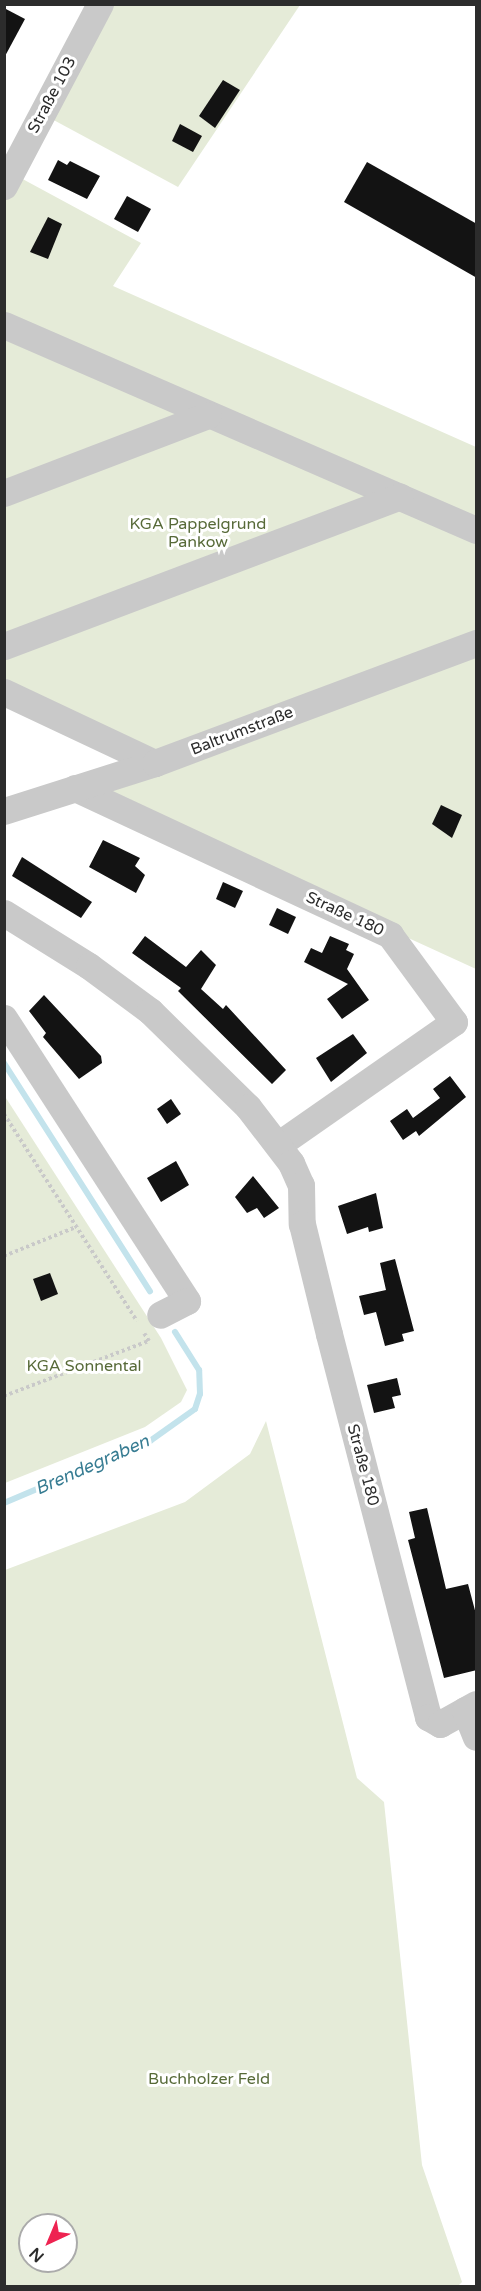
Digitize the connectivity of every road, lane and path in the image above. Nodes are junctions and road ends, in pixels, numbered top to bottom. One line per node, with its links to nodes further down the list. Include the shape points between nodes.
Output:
1 (100, 4): 2 (street, Straße 103)
2 (4, 186)
3 (4, 325): 4 (street)
4 (208, 415): 5 (street); 6 (street)
5 (4, 493)
6 (400, 496): 7 (street); 9 (street)
7 (477, 530)
8 (477, 643): 11 (street, Baltrumstraße)
9 (4, 646)
10 (4, 692): 11 (street)
11 (155, 764): 12 (street, Baltrumstraße)
12 (75, 788): 13 (street, Baltrumstraße); 17 (street, Straße 180, via 390,935 454,1022)
13 (4, 812)
14 (4, 913): 17 (street, Straße 180, via 89,966 150,1011 198,1054)
15 (4, 1018): 20 (street, via 187,1301)
16 (4, 1114): 18 (path)
17 (279, 1144): 22 (street, Straße 180, via 301,1185 302,1224 428,1717 440,1724)
18 (76, 1227): 19 (path); 20 (path)
19 (4, 1256)
20 (150, 1320): 21 (path, via 149,1341)
21 (4, 1396)
22 (471, 1707): 23 (street, Straße 180)
23 (477, 1737)

